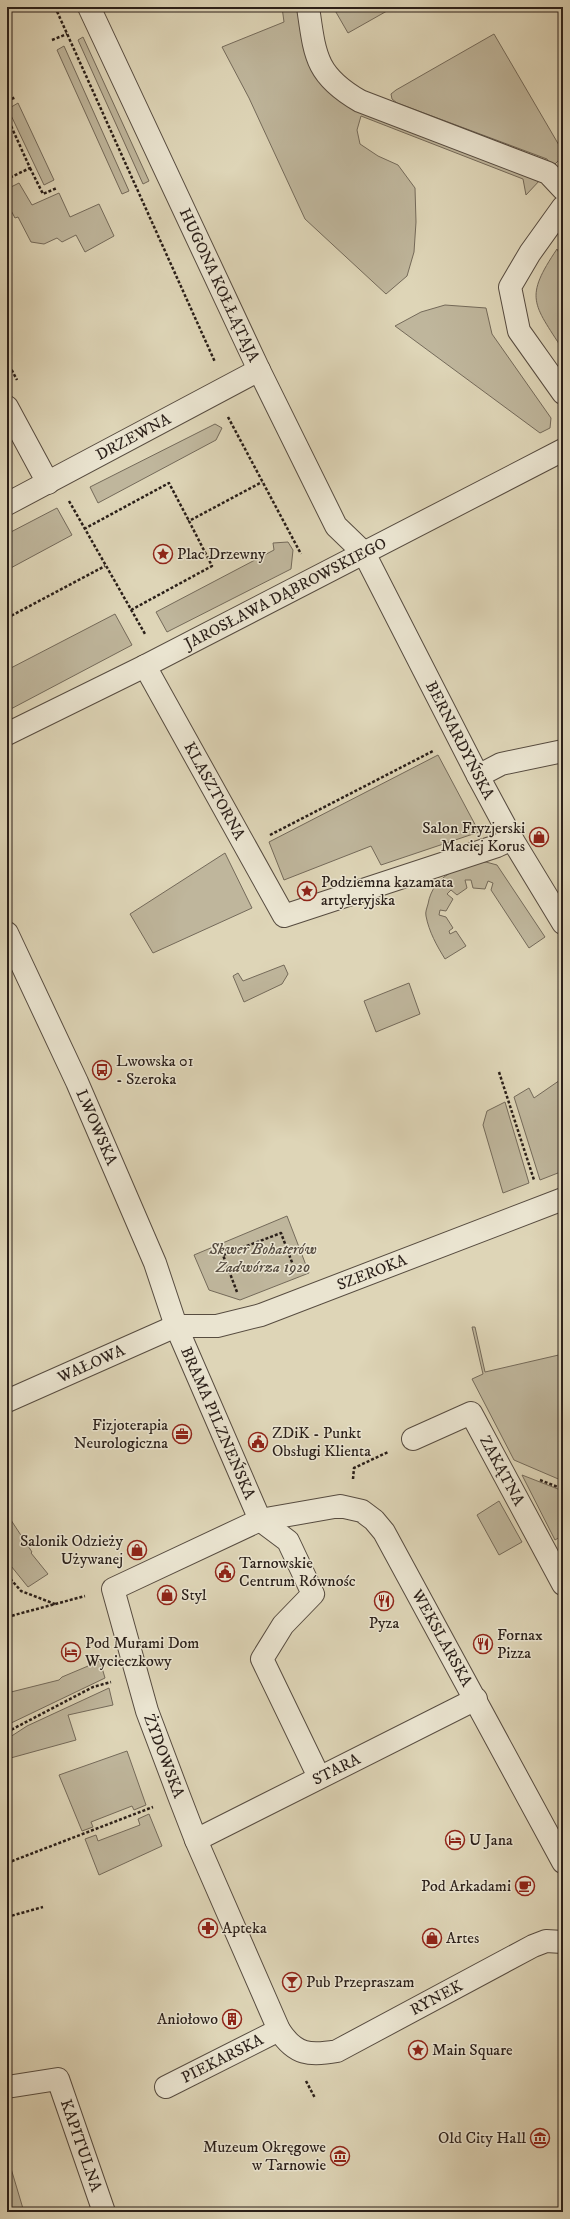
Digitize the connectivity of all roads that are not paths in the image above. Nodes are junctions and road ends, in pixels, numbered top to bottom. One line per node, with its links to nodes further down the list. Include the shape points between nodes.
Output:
1 (89, 7): 5 (street, HUGONA KOŁŁĄTAJA)
2 (308, 7): 3 (street, via 315,51 323,72 340,89 360,101 548,172)
3 (563, 189)
4 (563, 207): 6 (street, via 530,253 510,288 519,331)
5 (259, 370): 9 (street, DRZEWNA); 11 (street, HUGONA KOŁŁĄTAJA, via 336,526)
6 (563, 393)
7 (7, 407): 9 (street)
8 (563, 450): 11 (street, JAROSŁAWA DĄBROWSKIEGO)
9 (54, 479): 10 (street, DRZEWNA)
10 (7, 504)
11 (364, 553): 12 (street, JAROSŁAWA DĄBROWSKIEGO); 15 (street, BERNARDYŃSKA)
12 (152, 662): 13 (street, JAROSŁAWA DĄBROWSKIEGO); 16 (street, KLASZTORNA, via 284,916)
13 (7, 734)
14 (563, 751): 15 (street, via 501,764)
15 (478, 776): 16 (street, BERNARDYŃSKA)
16 (512, 839): 17 (street, BERNARDYŃSKA)
17 (563, 923)
18 (7, 933): 20 (street, LWOWSKA, via 77,1082 152,1256)
19 (563, 1199): 20 (street, SZEROKA, via 261,1315 217,1326)
20 (176, 1326): 21 (street, WAŁOWA); 23 (street, BRAMA PILZNEŃSKA)
21 (7, 1400)
22 (414, 1439): 24 (street, ZAKĄTNA, via 471,1413)
23 (260, 1520): 25 (street, WEKSLARSKA, via 340,1506 362,1512 384,1532); 26 (street, via 288,1541 313,1594 284,1625 262,1659); 27 (street, ŻYDOWSKA, via 113,1589 147,1711)
24 (563, 1584)
25 (476, 1699): 26 (street, STARA); 28 (street, WEKSLARSKA)
26 (319, 1777): 27 (street, STARA)
27 (196, 1840): 30 (street, ŻYDOWSKA)
28 (561, 1852)
29 (563, 1942): 31 (street, RYNEK, via 546,1941 533,1946 337,2051)
30 (279, 2030): 31 (street, ŻYDOWSKA, via 290,2046); 32 (street, PIEKARSKA)
31 (308, 2053)
32 (166, 2086)
33 (7, 2087): 34 (street, KAPITULNA, via 58,2079)
34 (104, 2212)

